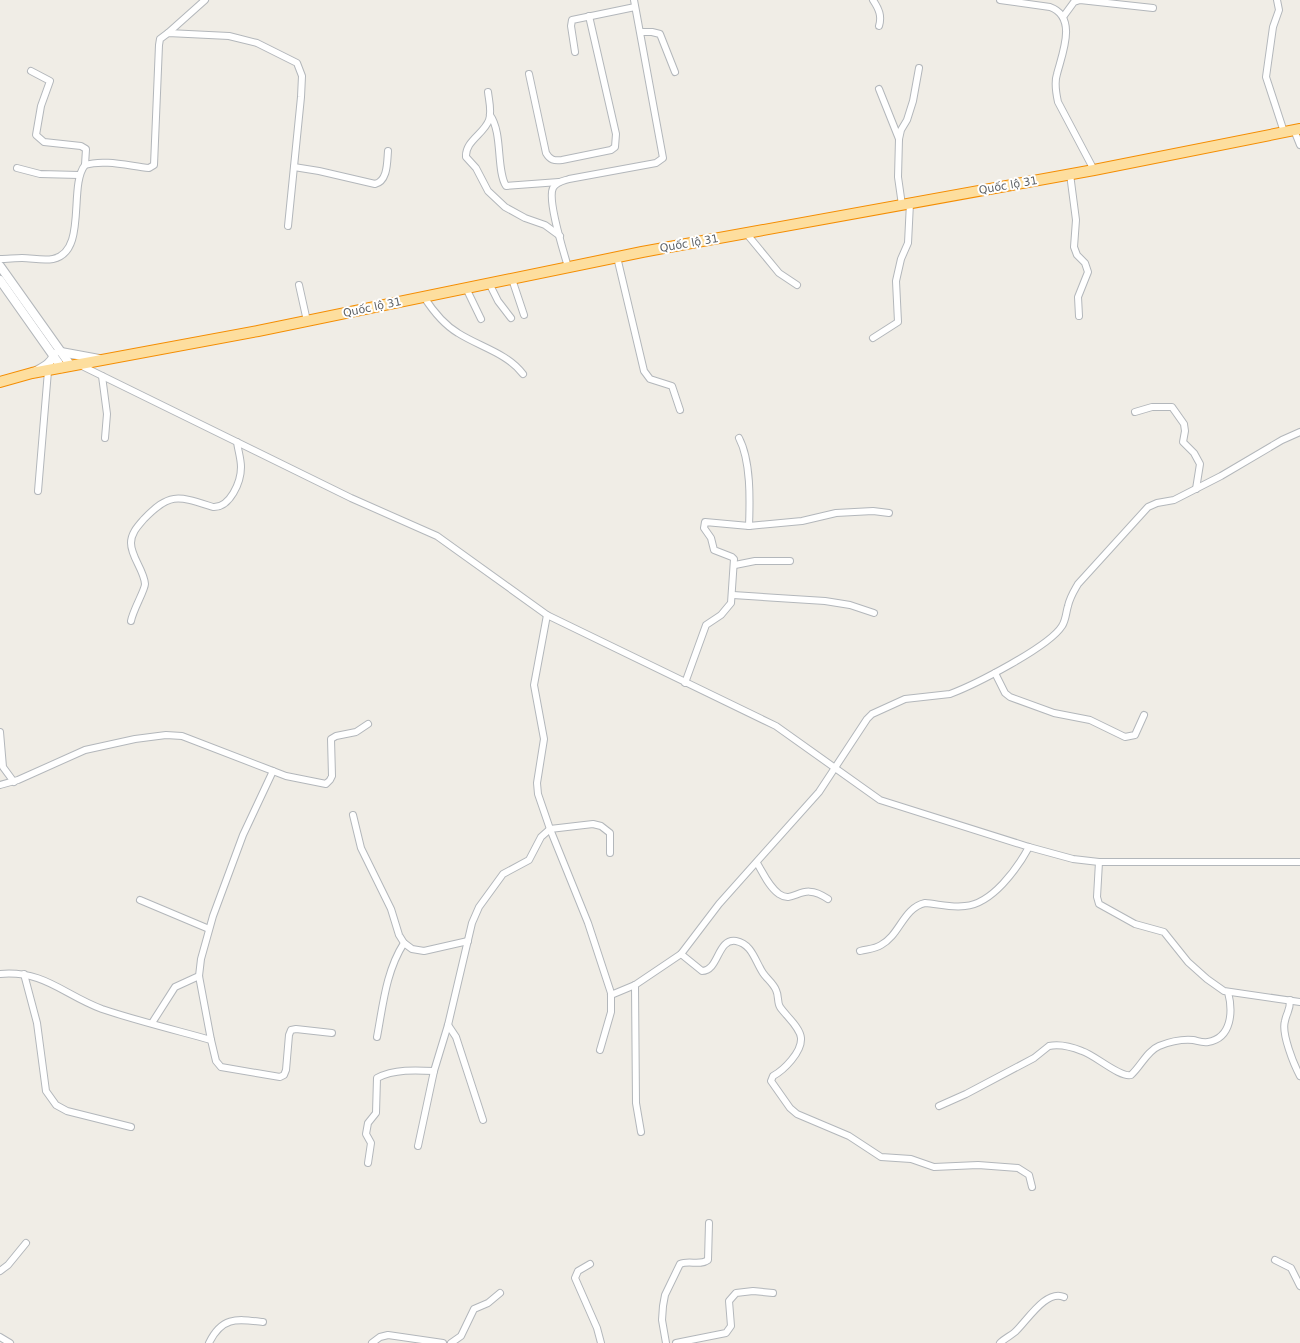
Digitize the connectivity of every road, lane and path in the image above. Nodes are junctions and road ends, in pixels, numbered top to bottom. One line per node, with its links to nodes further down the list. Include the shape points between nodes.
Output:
1 (205, 0): 11 (street)
2 (873, 0): 9 (street, via 881,16)
3 (1000, 0): 8 (street, via 1050,7 1056,9)
4 (1279, 1): 20 (street, via 1266,77)
5 (635, 3): 7 (street); 10 (street)
6 (1153, 8): 8 (street, via 1080,0 1074,2)
7 (589, 16): 12 (street, via 571,22); 16 (street, via 616,134 615,147 562,160 554,161 549,158)
8 (1063, 17): 27 (street, via 1065,46 1056,74 1056,93 1058,102)
9 (879, 26)
10 (641, 32): 15 (street, via 660,34); 30 (street, via 663,158 656,163)
11 (168, 33): 24 (street, via 160,38 159,45 154,165 149,168 91,163); 25 (street, via 229,36 257,43 297,63 302,76)
12 (575, 52)
13 (919, 68): 21 (street, via 913,101)
14 (31, 72): 24 (street, via 50,81 40,106 36,135 44,142 81,146 86,149)
15 (675, 72)
16 (529, 74)
17 (879, 89): 21 (street)
18 (488, 92): 19 (street)
19 (490, 115): 30 (street, via 496,131 506,186); 34 (street, via 486,126 467,147 466,157 476,168 488,191 505,208 545,226)
20 (1293, 131): 22 (street); 27 (highway, Quốc lộ 31)
21 (899, 139): 31 (street, via 898,177)
22 (1300, 145)
23 (388, 151): 25 (street, via 383,179 375,184)
24 (85, 165): 29 (street)
25 (294, 167): 32 (street)
26 (16, 168): 29 (street, via 40,174)
27 (1094, 170): 28 (highway, Quốc lộ 31)
28 (1070, 174): 31 (highway, Quốc lộ 31); 47 (street, via 1076,220 1074,247 1088,272 1078,297)
29 (79, 175): 36 (street, via 76,222 65,254 52,259)
30 (560, 182): 34 (street, via 552,190 552,202)
31 (908, 206): 33 (highway, Quốc lộ 31); 51 (street, via 908,243 896,281 898,322)
32 (288, 226)
33 (746, 233): 35 (highway, Quốc lộ 31); 42 (street, via 779,273)
34 (560, 236): 38 (street)
35 (617, 258): 38 (highway, Quốc lộ 31); 60 (street, via 644,371 650,379 672,386)
36 (0, 259)
37 (0, 266): 52 (street)
38 (568, 267): 39 (highway, Quốc lộ 31)
39 (512, 279): 41 (highway, Quốc lộ 31); 46 (street)
40 (0, 280): 52 (street)
41 (489, 283): 44 (highway, Quốc lộ 31); 48 (street, via 498,301)
42 (796, 284)
43 (299, 285): 50 (street)
44 (466, 288): 45 (highway, Quốc lộ 31); 49 (street)
45 (424, 297): 50 (highway, Quốc lộ 31); 57 (street, via 449,327 508,360)
46 (524, 315)
47 (1079, 316)
48 (512, 318)
49 (481, 320)
50 (307, 321): 53 (highway, Quốc lộ 31)
51 (873, 338)
52 (58, 353): 53 (street); 54 (street); 56 (street, via 48,364)
53 (106, 360): 54 (highway, Quốc lộ 31)
54 (71, 366): 55 (highway, Quốc lộ 31); 58 (street)
55 (48, 371): 56 (highway, Quốc lộ 31); 67 (street)
56 (32, 373): 59 (highway, Quốc lộ 31)
57 (523, 374)
58 (102, 376): 63 (street, via 107,414); 65 (street)
59 (0, 382)
60 (680, 410)
61 (1135, 412): 66 (street, via 1152,407 1168,406 1174,409 1184,424 1183,442 1200,464)
62 (1300, 432): 66 (street)
63 (105, 438)
64 (739, 438): 69 (street, via 747,473)
65 (237, 442): 74 (street, via 351,498 437,536); 75 (street, via 240,474 238,483 224,504 212,507 177,498 170,499 156,506 134,530 131,545 144,584 132,612)
66 (1196, 489): 76 (street, via 1145,510 1078,584 1071,597 1064,623 1057,632)
67 (38, 491)
68 (889, 513): 69 (street, via 836,513 802,521)
69 (749, 526): 71 (street, via 708,522 704,524 714,550 732,557)
70 (790, 562): 71 (street, via 755,561)
71 (735, 565): 72 (street)
72 (733, 595): 73 (street, via 825,601 850,605); 77 (street, via 731,603 721,615 706,625)
73 (874, 613)
74 (547, 615): 77 (street); 86 (street, via 534,685 544,739 537,789)
75 (131, 621)
76 (995, 674): 78 (street, via 1005,693 1010,697 1054,713 1090,720 1125,737 1135,735); 81 (street, via 950,694 905,699 872,714 862,725)
77 (685, 683): 81 (street, via 776,726)
78 (1144, 715)
79 (368, 724): 82 (street, via 356,732 331,739 332,776 328,783 300,780)
80 (0, 732): 83 (street, via 4,767)
81 (836, 768): 87 (street, via 885,802); 91 (street, via 819,792)
82 (273, 771): 83 (street, via 182,736 166,735 85,750); 94 (street, via 243,835)
83 (14, 782): 84 (street)
84 (0, 785)
85 (353, 815): 96 (street, via 361,848)
86 (550, 829): 88 (street, via 581,824 601,826 610,833); 95 (street, via 541,837 529,860 508,870 498,880 477,912); 104 (street, via 588,923)
87 (1029, 847): 89 (street); 97 (street, via 1019,866 1006,882 978,903 966,906 920,904 911,909 892,936 882,945)
88 (610, 853)
89 (1098, 862): 90 (street); 103 (street, via 1099,904 1135,924 1164,932 1188,962 1207,979)
90 (1300, 862)
91 (757, 863): 92 (street, via 780,895 792,897 803,891 814,891); 98 (street, via 719,904)
92 (828, 898)
93 (140, 900): 94 (street)
94 (209, 929): 101 (street)
95 (468, 941): 96 (street, via 424,951 412,949); 108 (street)
96 (404, 943): 110 (street, via 390,972)
97 (860, 951)
98 (681, 954): 102 (street); 121 (street, via 702,971 708,969 729,941 740,942 753,953 775,988 779,1005 800,1034 800,1045 788,1064 773,1076 771,1081 797,1114 849,1136 881,1157 911,1159 934,1167 978,1165 1018,1168 1029,1175)
99 (0, 974): 100 (street)
100 (24, 974): 107 (street, via 44,979 94,1006); 117 (street, via 37,1024 46,1091 52,1101 67,1111)
101 (199, 976): 107 (street, via 175,987); 111 (street)
102 (635, 985): 104 (street); 118 (street, via 636,1103)
103 (1228, 992): 105 (street); 115 (street, via 1231,1015 1223,1035 1208,1042 1187,1040 1158,1047 1131,1075 1123,1075 1083,1051 1064,1046 1049,1046 1034,1058)
104 (611, 995): 112 (street, via 612,1012)
105 (1290, 1000): 106 (street); 114 (street, via 1290,1011 1285,1022 1286,1037 1288,1049)
106 (1300, 1002)
107 (152, 1023): 111 (street)
108 (448, 1025): 113 (street); 116 (street, via 456,1037)
109 (332, 1033): 111 (street, via 291,1030 288,1035 285,1073 280,1077 221,1067 216,1061)
110 (377, 1037)
111 (211, 1040)
112 (600, 1050)
113 (434, 1071): 119 (street); 120 (street, via 390,1073 377,1078 376,1113 369,1120 366,1134 372,1143)
114 (1300, 1076)
115 (939, 1106)
116 (483, 1120)
117 (131, 1127)
118 (641, 1132)
119 (418, 1146)
120 (368, 1163)
121 (1032, 1187)
122 (709, 1223): 139 (street, via 708,1260 680,1264 665,1295 662,1312)
123 (26, 1243): 126 (street)
124 (1275, 1260): 127 (street, via 1290,1268)
125 (590, 1264): 138 (street, via 578,1271 575,1278)
126 (0, 1271)
127 (1300, 1286)
128 (500, 1293): 137 (street, via 474,1309 460,1336)
129 (773, 1294): 140 (street, via 753,1291 736,1293 729,1301 731,1326 726,1333)
130 (1064, 1297): 141 (street, via 1056,1295 1039,1305 1016,1331)
131 (263, 1322): 134 (street, via 230,1321 218,1328)
132 (0, 1337): 133 (street)
133 (10, 1343)
134 (209, 1343)
135 (372, 1343): 136 (street, via 380,1337 392,1335)
136 (443, 1343)
137 (451, 1343)
138 (601, 1343)
139 (666, 1343)
140 (676, 1343)
141 (1000, 1343)

